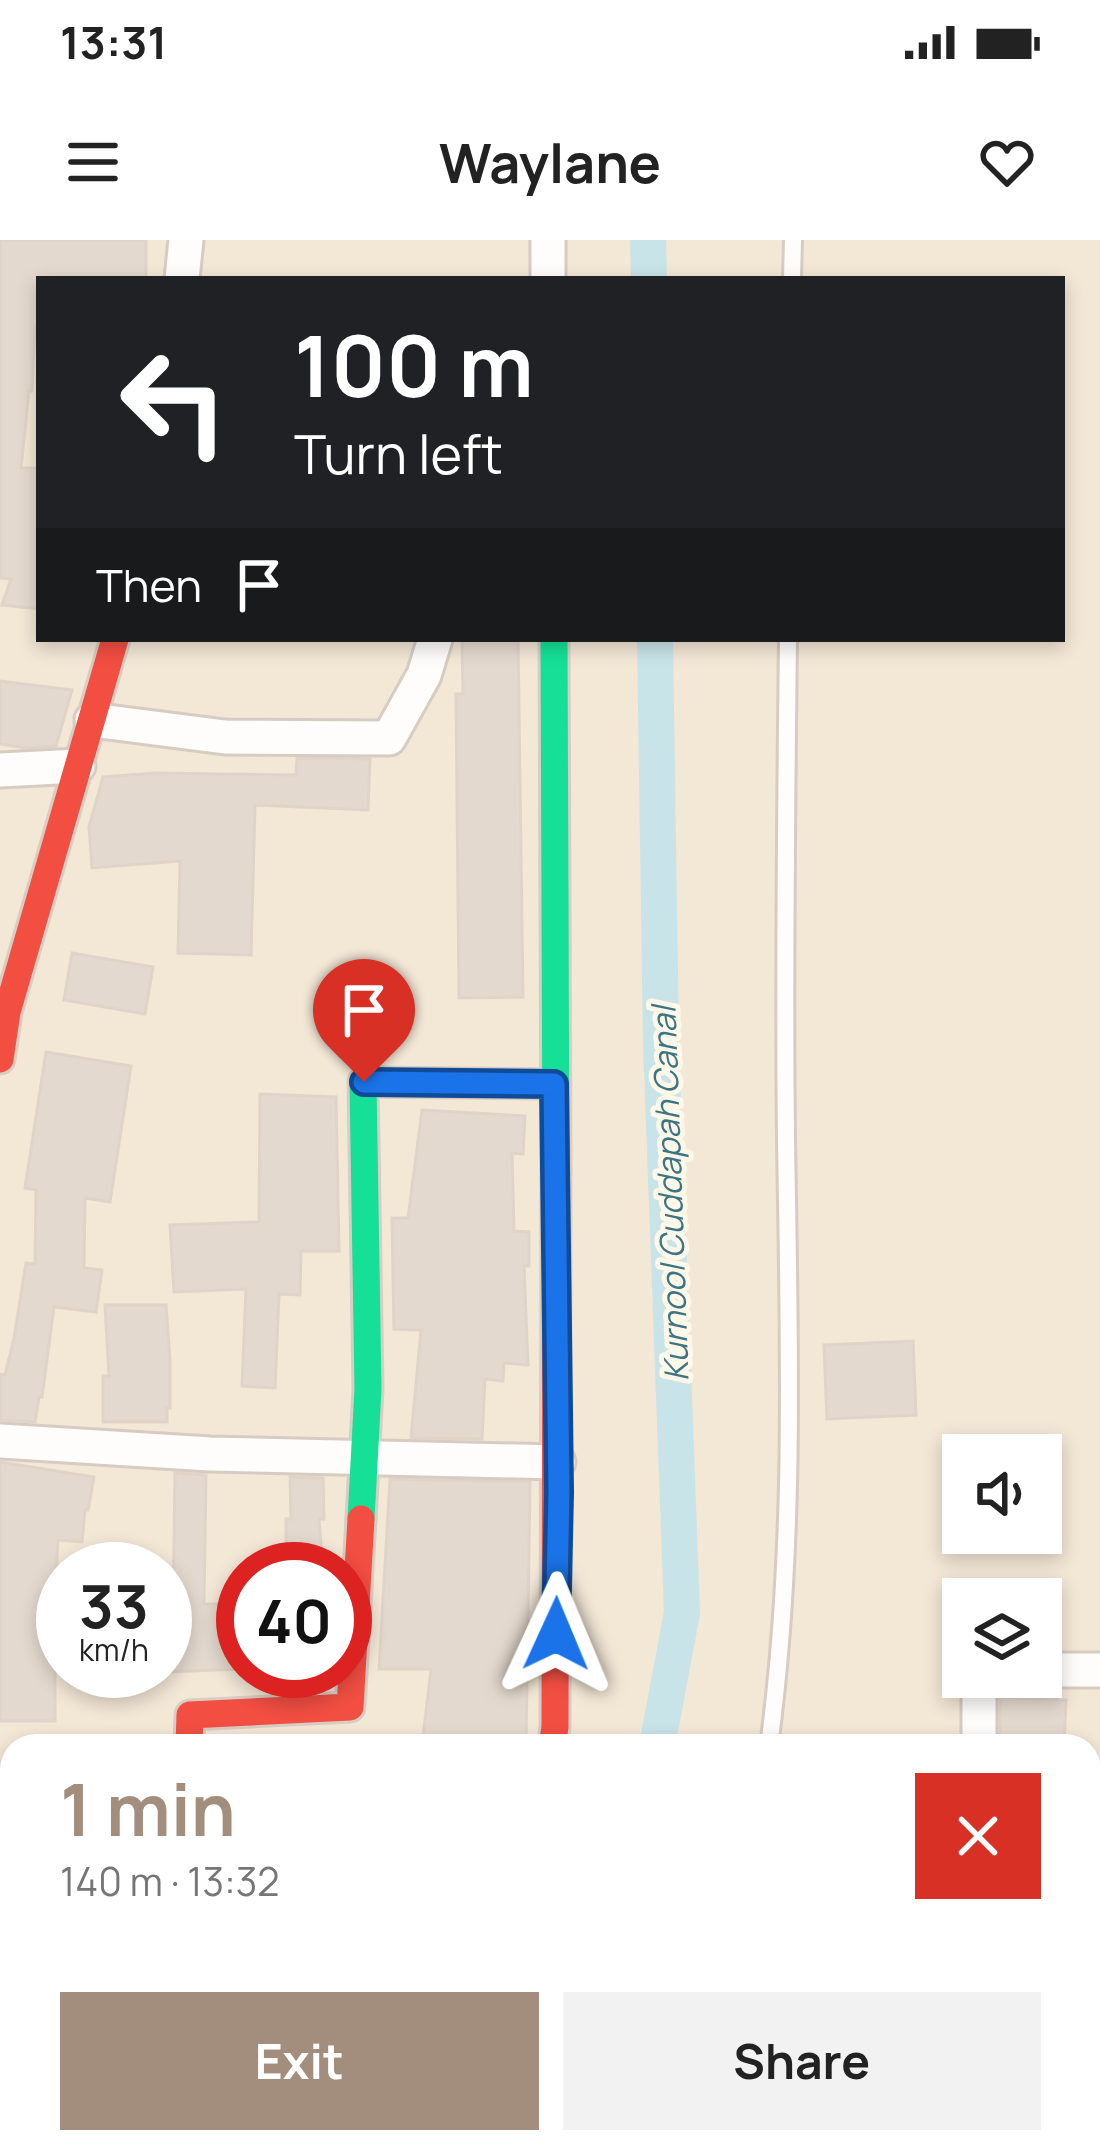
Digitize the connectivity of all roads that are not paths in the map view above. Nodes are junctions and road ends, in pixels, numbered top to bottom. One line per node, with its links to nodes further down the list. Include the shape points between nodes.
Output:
1 (186, 240): 4 (street)
2 (548, 240): 5 (street)
3 (793, 240): 6 (lane)
4 (182, 276)
5 (548, 276)
6 (792, 276)
7 (114, 642): 11 (street)
8 (434, 642): 11 (street, via 389,738 225,737)
9 (554, 642): 15 (street)
10 (788, 642): 24 (lane, via 789,1480)
11 (92, 720): 12 (street)
12 (78, 766): 13 (street); 14 (street)
13 (0, 770)
14 (0, 1059)
15 (554, 1084): 17 (street, via 364,1082); 18 (street)
16 (0, 1441): 17 (street)
17 (364, 1459): 18 (street); 22 (street, via 350,1707 190,1715)
18 (559, 1462): 23 (street)
19 (1062, 1670): 20 (street)
20 (1100, 1670)
21 (979, 1698): 25 (street)
22 (189, 1734)
23 (553, 1734)
24 (771, 1734)
25 (979, 1734)

